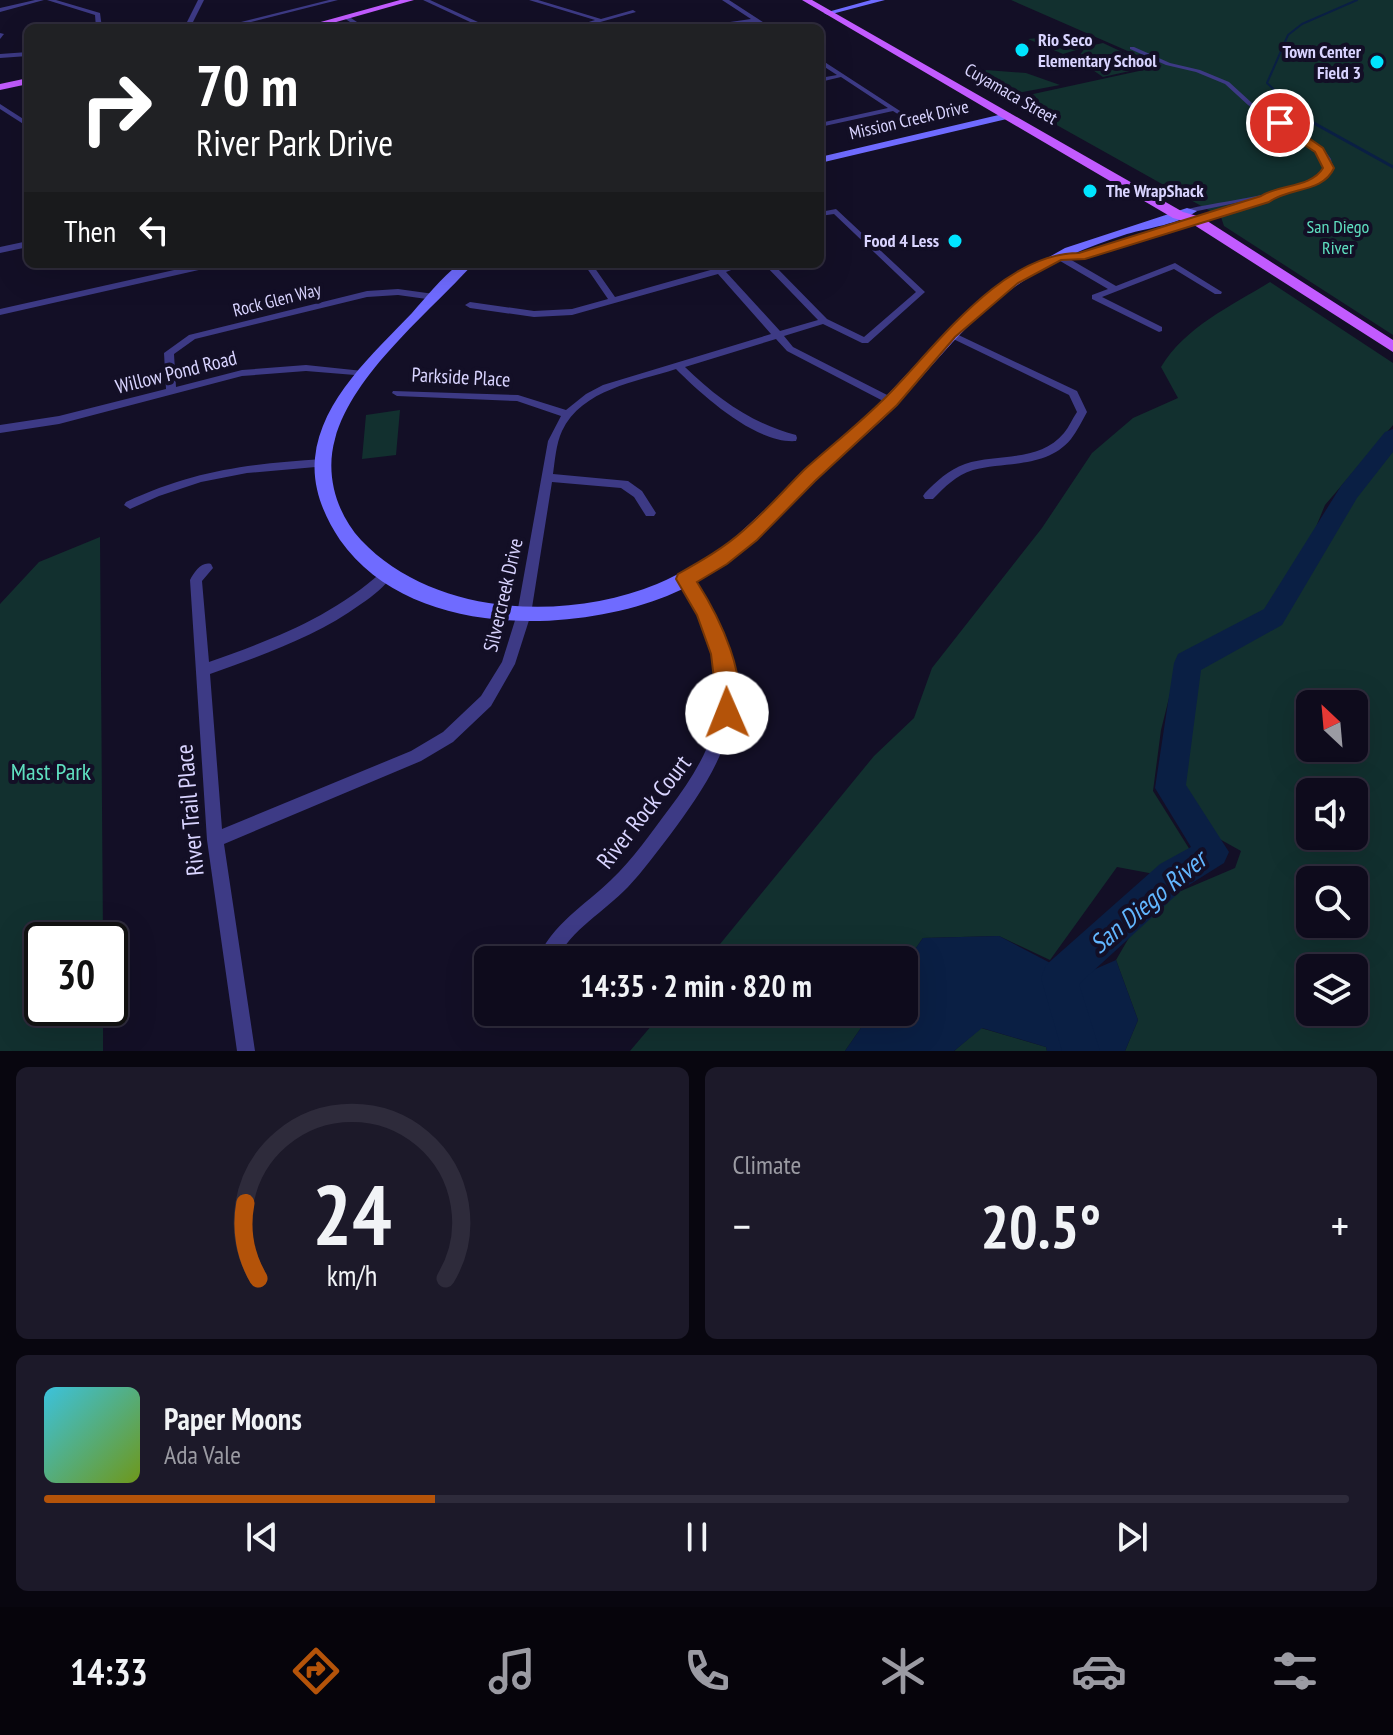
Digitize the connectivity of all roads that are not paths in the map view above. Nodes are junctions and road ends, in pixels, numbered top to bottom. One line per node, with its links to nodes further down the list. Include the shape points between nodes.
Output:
1 (41, 0): 12 (street)
2 (50, 0): 18 (street, via 98,14)
3 (201, 0): 19 (street)
4 (335, 0): 20 (street)
5 (410, 0): 15 (main road)
6 (425, 0): 15 (main road); 24 (street)
7 (532, 0): 16 (street)
8 (725, 0): 17 (street)
9 (806, 0): 14 (main road, Cuyamaca Street)
10 (820, 0): 14 (main road, Cuyamaca Street)
11 (881, 0): 14 (street)
12 (0, 10)
13 (633, 12): 16 (street)
14 (833, 12): 33 (main road, Cuyamaca Street)
15 (349, 18): 21 (main road); 22 (main road); 23 (street)
16 (599, 20): 25 (street)
17 (756, 20): 26 (street); 27 (street)
18 (99, 24)
19 (187, 24)
20 (241, 24)
21 (322, 24)
22 (332, 24)
23 (357, 24)
24 (479, 24)
25 (586, 24)
26 (729, 24)
27 (762, 24)
28 (1132, 48): 47 (street, via 1227,83 1327,159 1329,171 1318,180 1265,199)
29 (24, 54): 30 (street)
30 (0, 56)
31 (824, 63): 32 (street)
32 (843, 75): 35 (street); 38 (street)
33 (949, 77): 40 (main road, Cuyamaca Street); 47 (main road, Cuyamaca Street)
34 (24, 79): 36 (main road)
35 (824, 79)
36 (0, 84)
37 (0, 106): 41 (street)
38 (894, 109): 42 (street); 44 (street)
39 (24, 115): 41 (street)
40 (1007, 116): 45 (street, Mission Creek Drive); 47 (main road, Cuyamaca Street)
41 (16, 118): 43 (street)
42 (914, 122)
43 (24, 123)
44 (824, 124)
45 (824, 159)
46 (824, 213): 63 (street, via 836,211 921,292 865,341)
47 (1188, 215): 50 (street, via 1070,247); 50 (street, via 1080,256); 67 (main road, Cuyamaca Street)
48 (24, 245): 49 (street)
49 (0, 250)
50 (1058, 256): 57 (street); 66 (street, via 1006,285)
51 (194, 268): 62 (street)
52 (463, 268): 59 (street)
53 (591, 268): 60 (street)
54 (714, 268): 60 (street)
55 (718, 268): 65 (street)
56 (772, 268): 63 (street)
57 (1115, 289): 58 (street, via 1175,266); 64 (street, via 1095,297)
58 (1218, 292)
59 (434, 297): 69 (street); 70 (street, Rock Glen Way, via 367,294 192,337 169,353)
60 (613, 300): 61 (street, via 555,314)
61 (470, 305)
62 (0, 312)
63 (824, 321): 65 (street, Silvercreek Drive)
64 (1159, 329)
65 (775, 334): 68 (street, Silvercreek Drive); 72 (street, via 790,349)
66 (950, 334): 72 (street); 78 (street, via 1073,393 1082,412 1054,451 975,464 950,475)
67 (1393, 347)
68 (677, 365): 73 (street, Silvercreek Drive, via 598,391); 75 (street, via 711,400 773,434)
69 (363, 374): 70 (street, Willow Pond Road, via 274,369); 76 (street, via 328,433)
70 (171, 390): 74 (street, Willow Pond Road, via 59,420)
71 (397, 393): 73 (street, Parkside Place, via 518,398)
72 (891, 401): 83 (street, via 751,535)
73 (568, 414): 77 (street, Silvercreek Drive, via 553,441)
74 (0, 429)
75 (792, 438)
76 (323, 463): 79 (street, via 202,475); 82 (street, via 328,500 340,526)
77 (548, 478): 80 (street, via 624,484); 84 (street, Silvercreek Drive)
78 (929, 496)
79 (130, 505)
80 (650, 513)
81 (207, 568): 85 (street, River Trail Place, via 196,580)
82 (387, 575): 84 (street, via 439,599); 85 (street, via 302,635)
83 (685, 579): 84 (street, via 600,608); 87 (street, River Rock Court, via 706,612 725,668 727,713 718,747 691,796 619,885)
84 (524, 614): 86 (street, Silvercreek Drive, via 495,689 448,737 416,756)
85 (203, 670): 86 (street, River Trail Place)
86 (215, 840): 88 (street, River Trail Place)
87 (553, 946)
88 (246, 1051)

